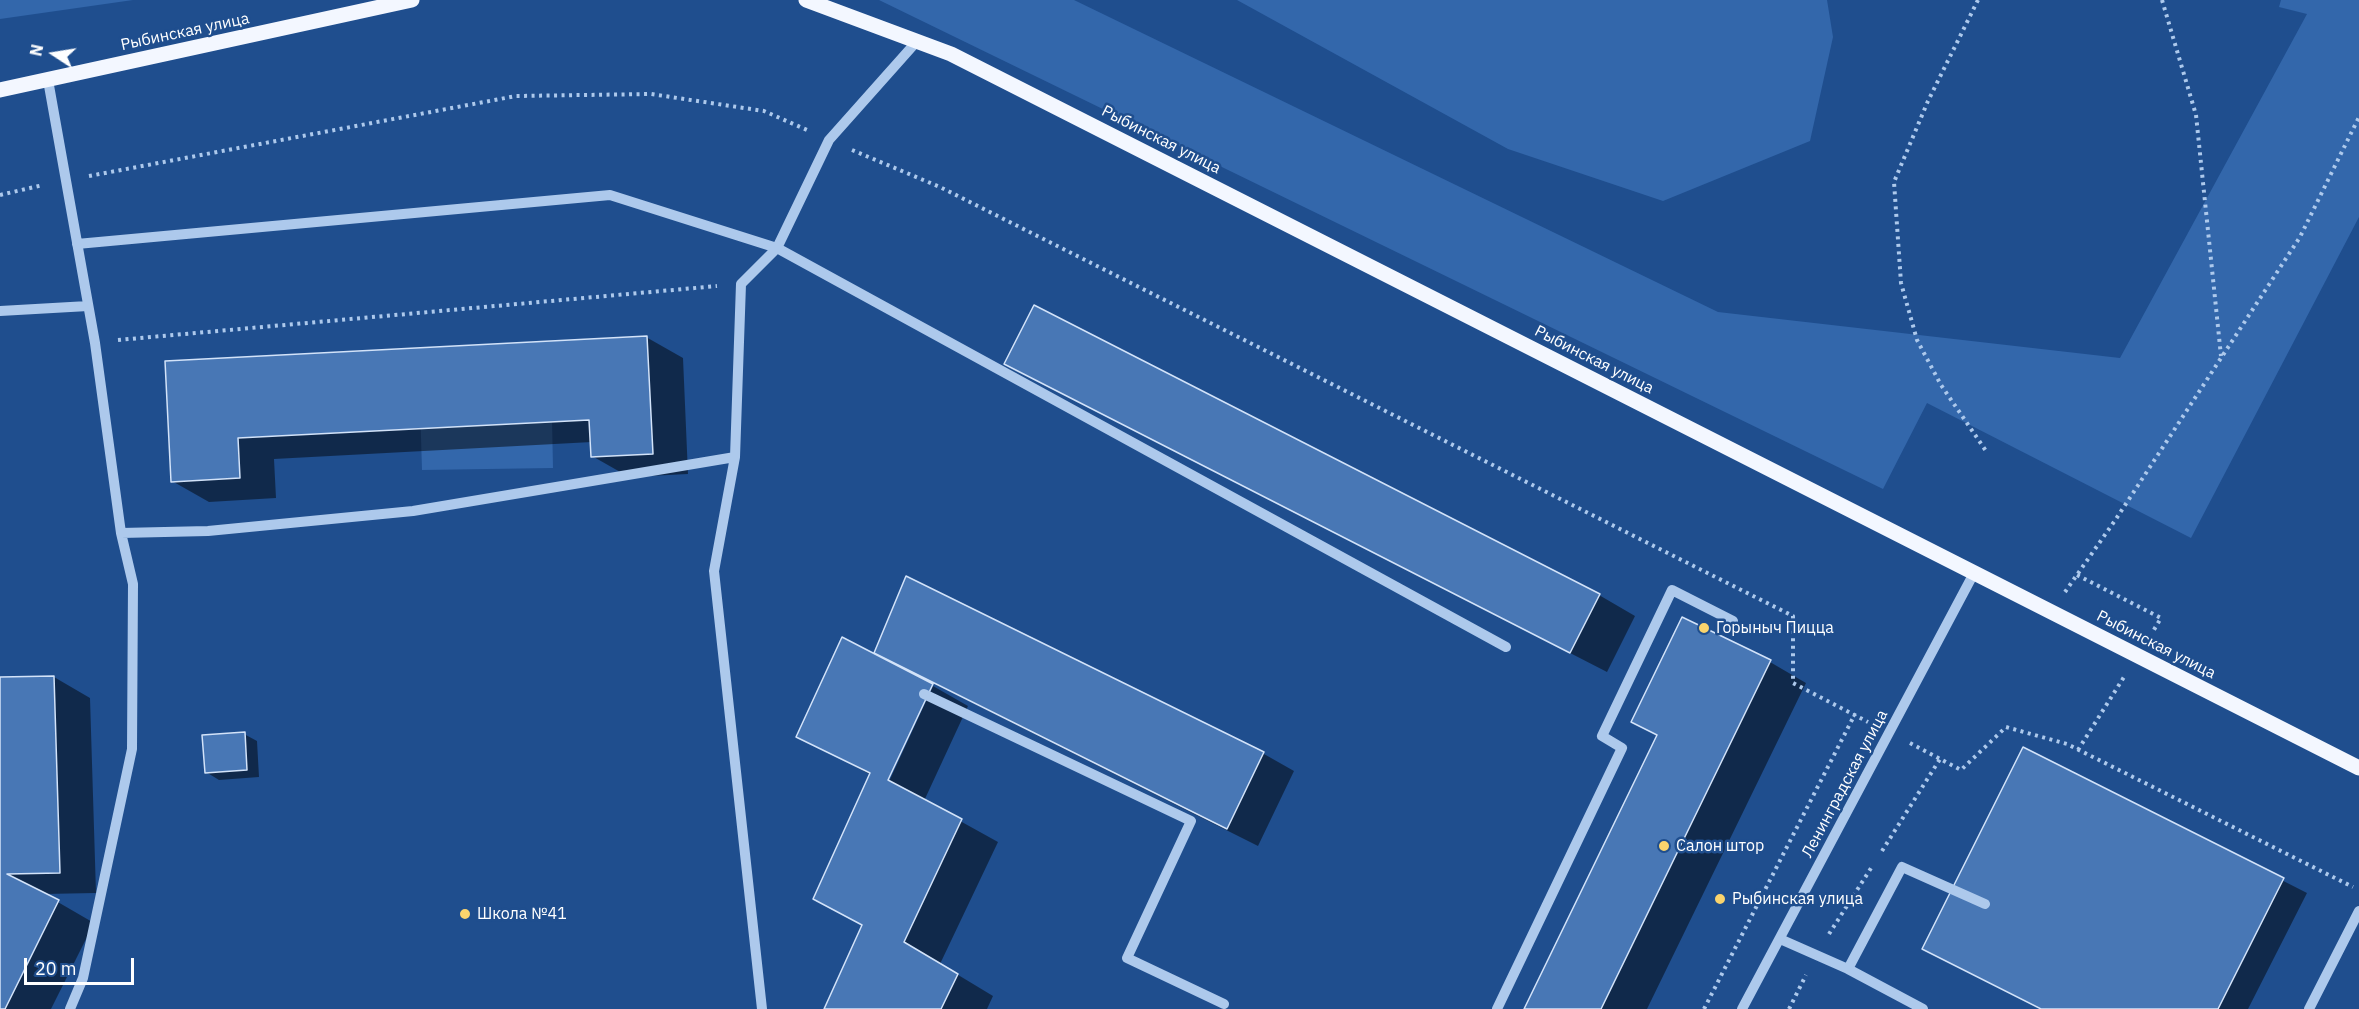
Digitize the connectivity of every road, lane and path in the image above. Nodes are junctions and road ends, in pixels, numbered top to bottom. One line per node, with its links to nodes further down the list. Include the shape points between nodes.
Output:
1 (412, 0): 6 (main road, Рыбинская улица)
2 (806, 0): 5 (main road, Рыбинская улица)
3 (1978, 0): 19 (path, via 1928,101 1894,182 1901,283 1917,340 1941,385)
4 (2162, 0): 18 (path, via 2196,115)
5 (918, 40): 9 (street); 22 (main road, Рыбинская улица)
6 (48, 80): 7 (main road, Рыбинская улица); 10 (street)
7 (0, 90)
8 (2359, 117): 18 (path, via 2300,237)
9 (829, 140): 10 (path, via 764,111 651,94 516,96); 13 (street); 26 (path, via 940,187 1793,616)
10 (66, 181): 11 (path); 12 (street)
11 (0, 195)
12 (77, 244): 13 (street, via 610,195); 15 (street)
13 (777, 248): 14 (street); 25 (street)
14 (741, 284): 17 (path); 20 (street)
15 (88, 306): 16 (street); 17 (street)
16 (0, 311)
17 (95, 343): 21 (street)
18 (2221, 357): 23 (path)
19 (1986, 451)
20 (735, 458): 21 (street, via 413,511 208,531); 40 (street, via 714,571)
21 (121, 533): 39 (street, via 133,584 132,749 84,978)
22 (1974, 573): 23 (main road, Рыбинская улица); 35 (street, Ленинградская улица)
23 (2051, 612): 30 (main road, Рыбинская улица)
24 (1733, 621): 42 (street, via 1672,590 1602,736 1622,748)
25 (1506, 647)
26 (1793, 683)
27 (924, 694): 38 (street, via 1191,821 1127,958)
28 (1855, 714): 43 (path)
29 (1940, 759): 36 (path)
30 (2359, 768)
31 (1961, 770): 32 (path, via 2006,727 2067,744)
32 (2359, 890)
33 (1985, 904): 37 (street, via 1902,867)
34 (2359, 911): 47 (street)
35 (1780, 939): 36 (street); 44 (street, Ленинградская улица)
36 (1816, 954): 37 (street); 45 (path)
37 (1848, 969): 46 (street)
38 (1223, 1006): 41 (street)
39 (70, 1009)
40 (762, 1009)
41 (1235, 1009)
42 (1497, 1009)
43 (1704, 1009)
44 (1742, 1009)
45 (1789, 1009)
46 (1923, 1009)
47 (2309, 1009)

